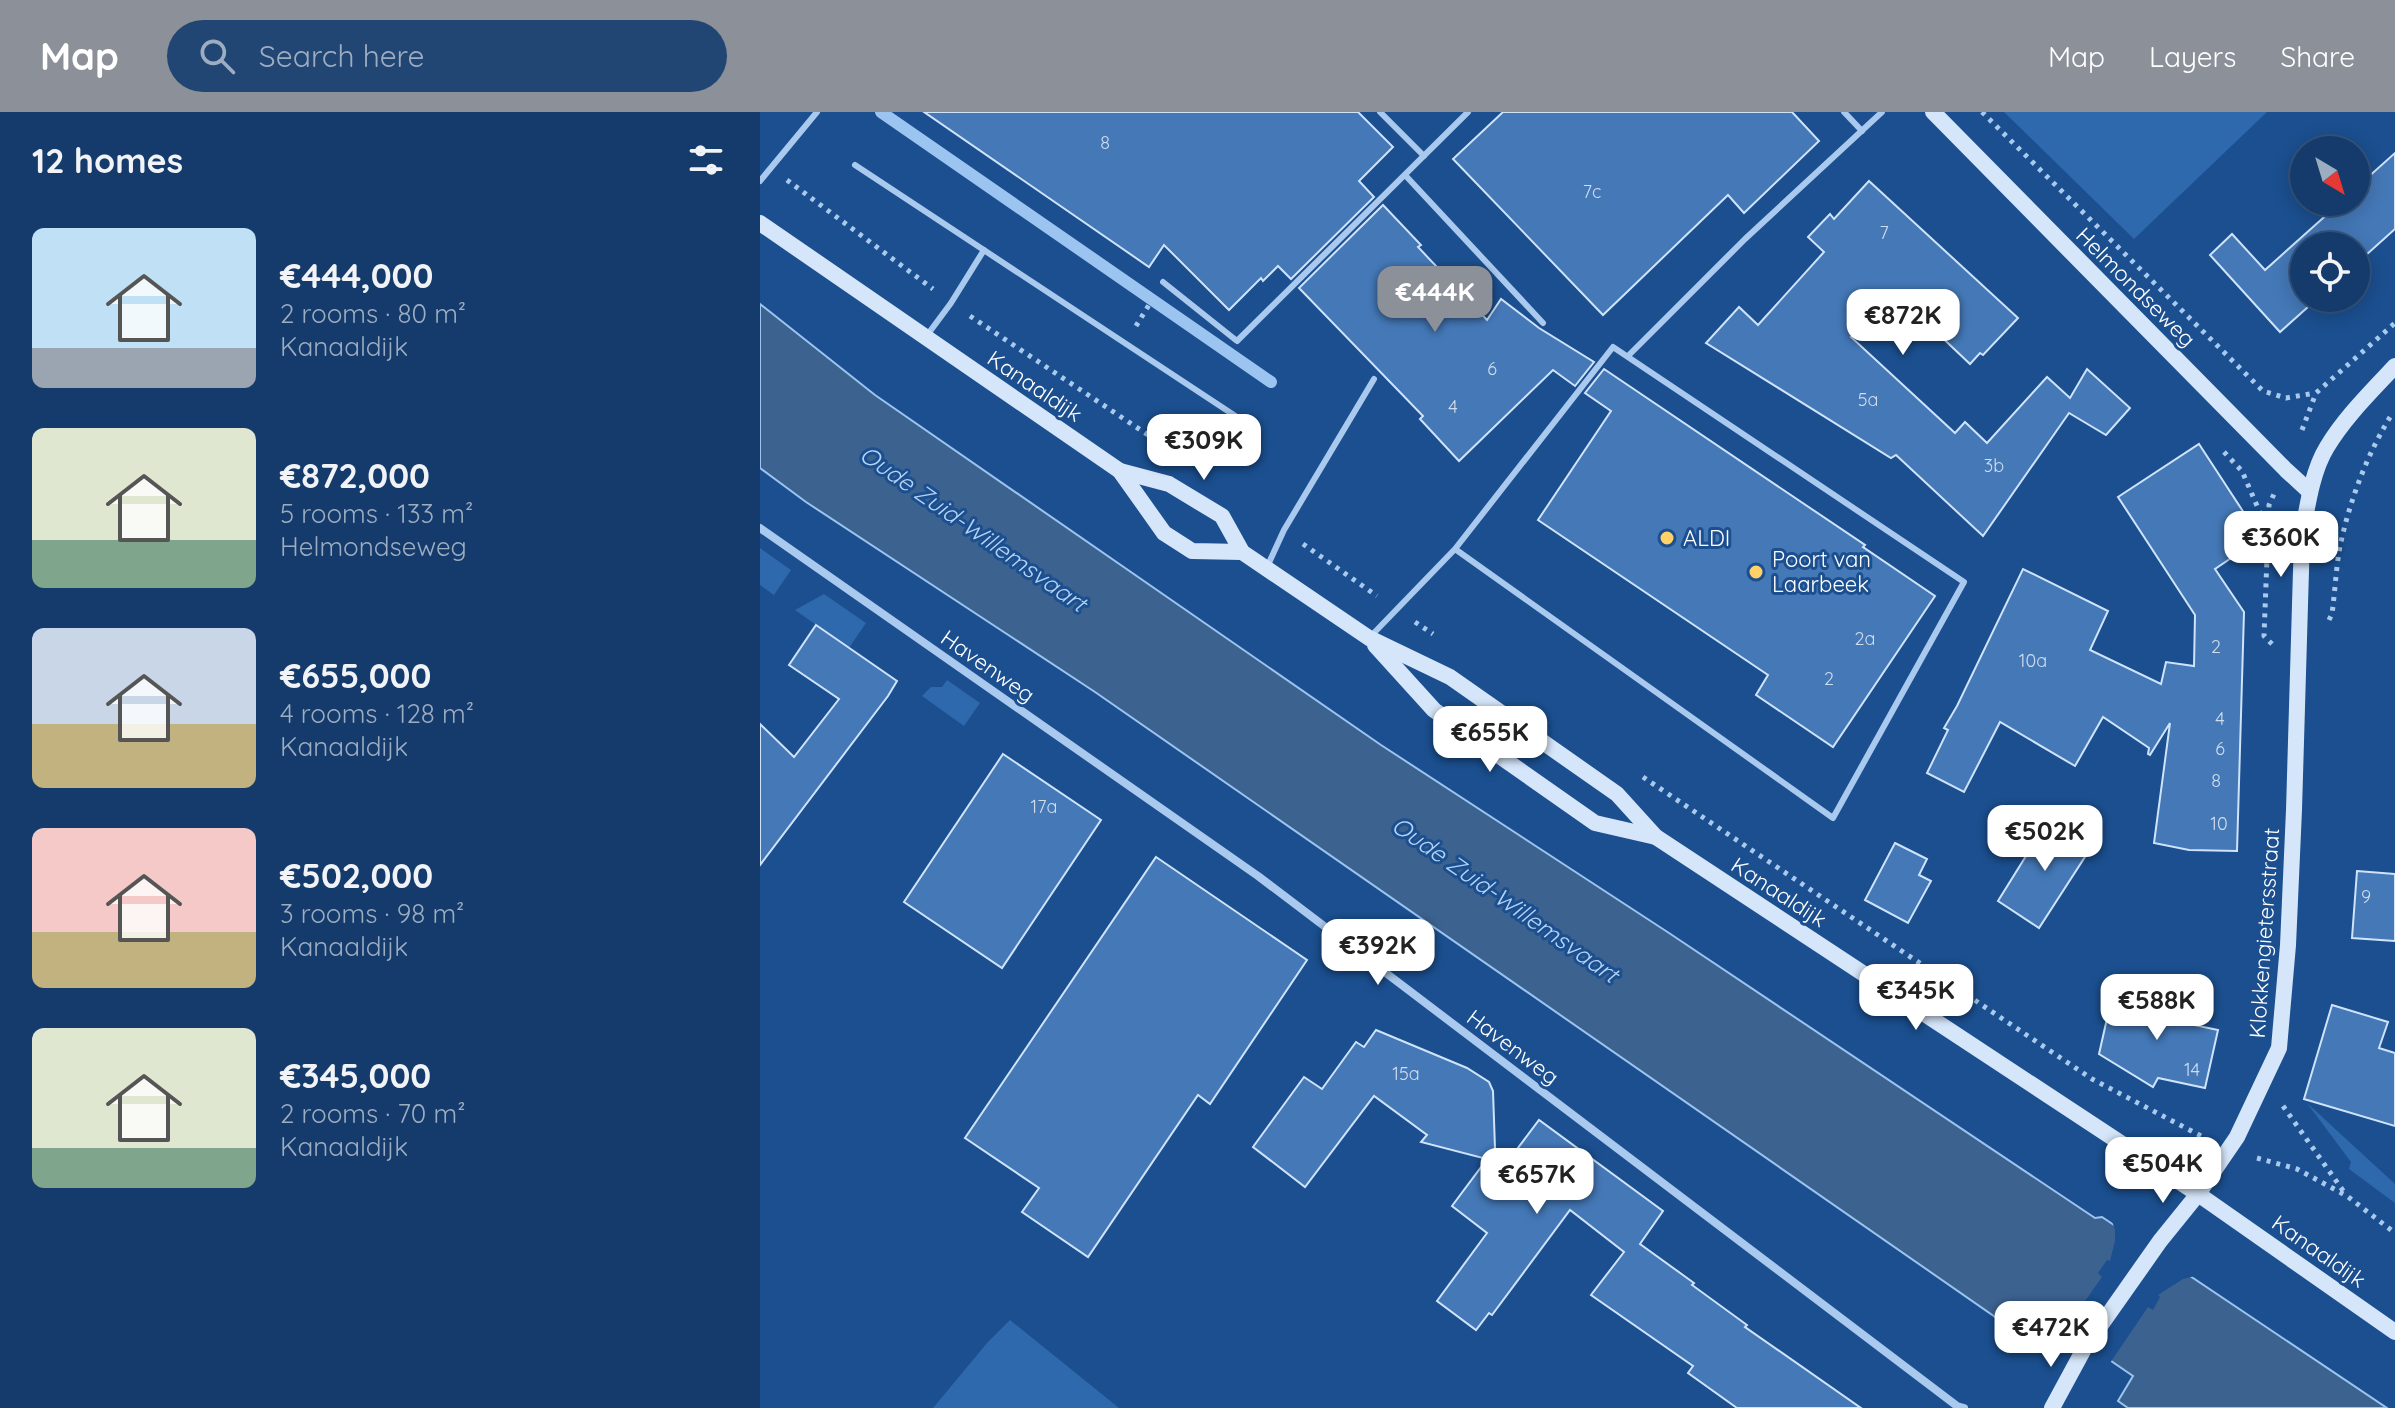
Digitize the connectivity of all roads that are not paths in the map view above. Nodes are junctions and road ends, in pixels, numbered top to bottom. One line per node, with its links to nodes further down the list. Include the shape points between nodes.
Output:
1 (817, 112): 11 (lane)
2 (1380, 112): 8 (lane)
3 (1468, 112): 8 (lane)
4 (1844, 112): 7 (lane)
5 (1882, 112): 7 (lane)
6 (1933, 112): 22 (main road, Helmondseweg)
7 (1862, 131): 17 (lane)
8 (1424, 156): 10 (lane)
9 (855, 165): 13 (lane)
10 (1405, 175): 14 (lane, via 1237,341); 15 (lane)
11 (760, 181)
12 (760, 223): 16 (main road, Kanaaldijk)
13 (984, 250): 16 (lane); 20 (lane)
14 (1163, 282)
15 (1543, 323)
16 (926, 337): 21 (main road, Kanaaldijk)
17 (1628, 356): 24 (lane, via 1613,347); 24 (lane, via 1964,582 1833,818)
18 (2395, 366): 22 (main road, Klokkengietersstraat, via 2325,448)
19 (1374, 379): 26 (lane)
20 (1249, 425)
21 (1120, 471): 25 (main road, Kanaaldijk, via 1169,484 1222,516); 25 (main road, Kanaaldijk, via 1164,533 1192,551)
22 (2310, 492): 29 (main road, Klokkengietersstraat, via 2302,536 2288,945 2279,1048 2228,1150)
23 (760, 528): 31 (street, Havenweg, via 1258,876)
24 (1455, 549): 27 (lane)
25 (1242, 552): 26 (main road, Kanaaldijk)
26 (1266, 569): 27 (main road, Kanaaldijk)
27 (1369, 638): 28 (main road, Kanaaldijk, via 1450,677 1617,794); 28 (main road, Kanaaldijk, via 1434,710 1595,823)
28 (1656, 837): 29 (main road, Kanaaldijk)
29 (2198, 1194): 30 (main road, Kanaaldijk); 32 (main road, Klokkengietersstraat, via 2084,1349)
30 (2395, 1332)
31 (1964, 1408)
32 (2052, 1408)

